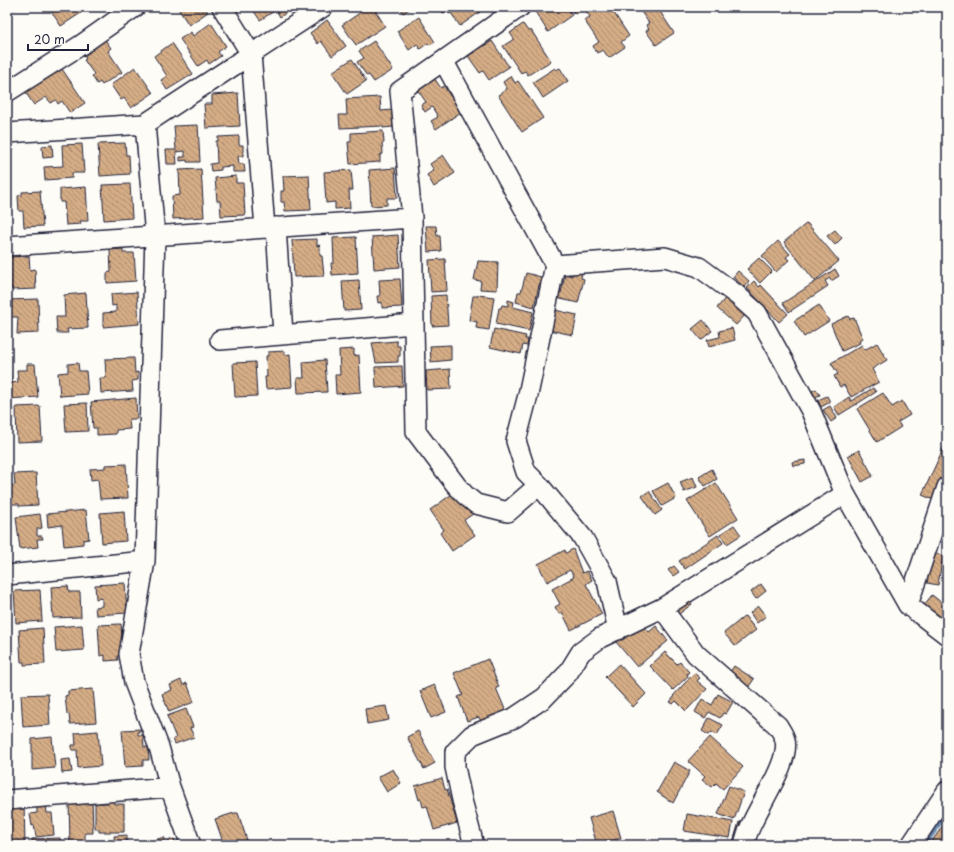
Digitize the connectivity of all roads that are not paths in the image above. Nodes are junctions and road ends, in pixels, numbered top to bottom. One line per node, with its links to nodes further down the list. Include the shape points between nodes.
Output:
1 (135, 7): 7 (street)
2 (222, 7): 5 (street)
3 (323, 7): 5 (street)
4 (520, 7): 6 (street)
5 (251, 54): 8 (street); 11 (street)
6 (444, 62): 10 (street, via 400,92); 14 (street)
7 (7, 92)
8 (144, 124): 9 (street); 12 (street)
9 (7, 133)
10 (412, 218): 11 (street); 15 (street)
11 (270, 228): 12 (street); 16 (street)
12 (155, 236): 13 (street); 21 (street)
13 (7, 246)
14 (555, 264): 18 (street, via 516,441 526,472); 20 (street, via 665,257 699,267 737,295 757,313 811,411)
15 (414, 324): 16 (street); 18 (street, via 416,432 456,485 476,504 508,512)
16 (283, 334): 17 (street)
17 (220, 340)
18 (538, 485): 25 (street, via 583,538 607,581)
19 (947, 487): 23 (street)
20 (845, 494): 23 (street); 24 (street)
21 (145, 561): 22 (street); 27 (street, via 129,654 134,682 159,747)
22 (7, 574)
23 (908, 605): 26 (street)
24 (662, 608): 25 (street); 32 (street, via 696,654 778,726 785,740 784,755 773,783 746,833)
25 (618, 630): 31 (street, via 600,638 581,652 568,673 544,698 514,718 472,735 455,752 460,793)
26 (947, 636)
27 (170, 787): 29 (street); 30 (street)
28 (947, 791): 33 (street)
29 (7, 800)
30 (191, 845)
31 (474, 845)
32 (744, 845)
33 (911, 845)

